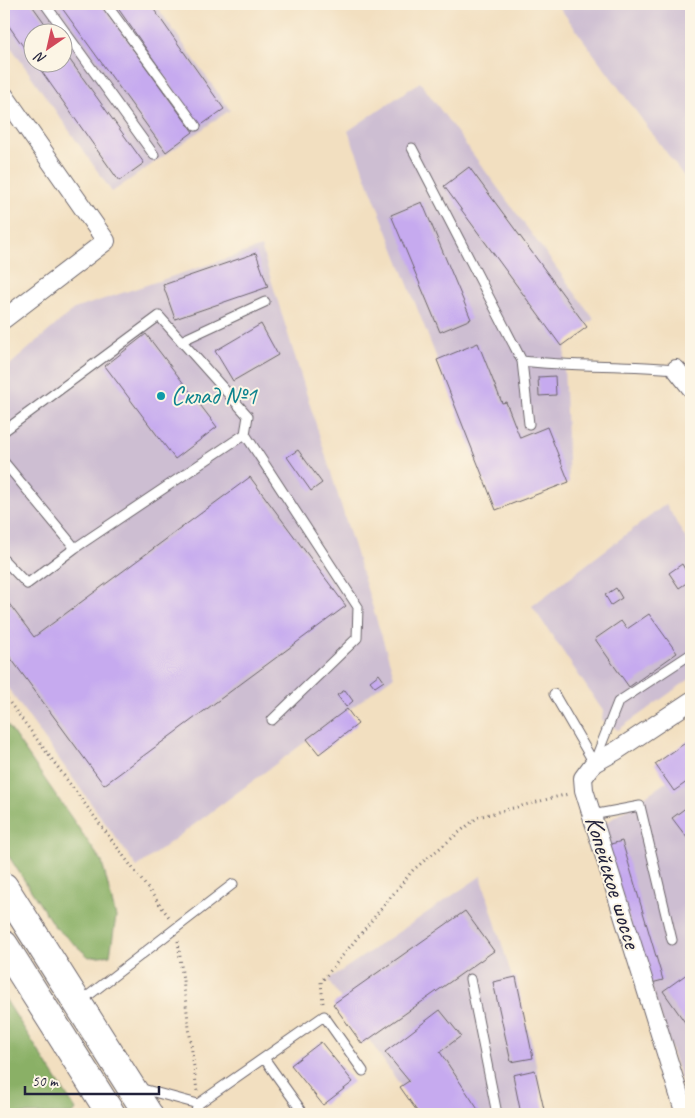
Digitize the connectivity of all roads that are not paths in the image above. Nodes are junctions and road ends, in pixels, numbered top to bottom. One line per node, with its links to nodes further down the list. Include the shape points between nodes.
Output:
1 (45, 4): 6 (lane)
2 (106, 4): 4 (lane)
3 (4, 95): 8 (street, via 106,241)
4 (196, 126)
5 (412, 148): 10 (lane)
6 (154, 155)
7 (265, 302): 9 (lane)
8 (4, 319)
9 (181, 341): 14 (lane, via 159,316); 15 (lane, via 248,416)
10 (522, 361): 11 (lane, via 564,366 623,364); 13 (lane)
11 (676, 369): 12 (street)
12 (691, 388)
13 (530, 424)
14 (4, 432)
15 (245, 434): 17 (lane); 22 (lane, via 358,607 357,638)
16 (4, 462): 17 (lane)
17 (75, 548): 18 (lane, via 26,584)
18 (4, 560)
19 (691, 654): 23 (lane, via 618,702)
20 (554, 694): 23 (lane)
21 (691, 701): 23 (street)
22 (272, 720)
23 (594, 762): 24 (street, Копейское шоссе, via 583,778)
24 (592, 814): 27 (lane, via 640,806); 40 (street, Копейское шоссе)
25 (233, 884): 30 (lane)
26 (4, 887): 30 (main road)
27 (672, 940)
28 (4, 945): 36 (main road)
29 (470, 979): 39 (lane)
30 (77, 1004): 33 (main road)
31 (264, 1058): 32 (lane, via 324,1016); 34 (lane); 35 (lane)
32 (363, 1071)
33 (129, 1085): 34 (lane); 37 (main road)
34 (198, 1104): 38 (lane)
35 (301, 1110)
36 (111, 1114)
37 (148, 1114)
38 (195, 1114)
39 (497, 1114)
40 (685, 1114)

